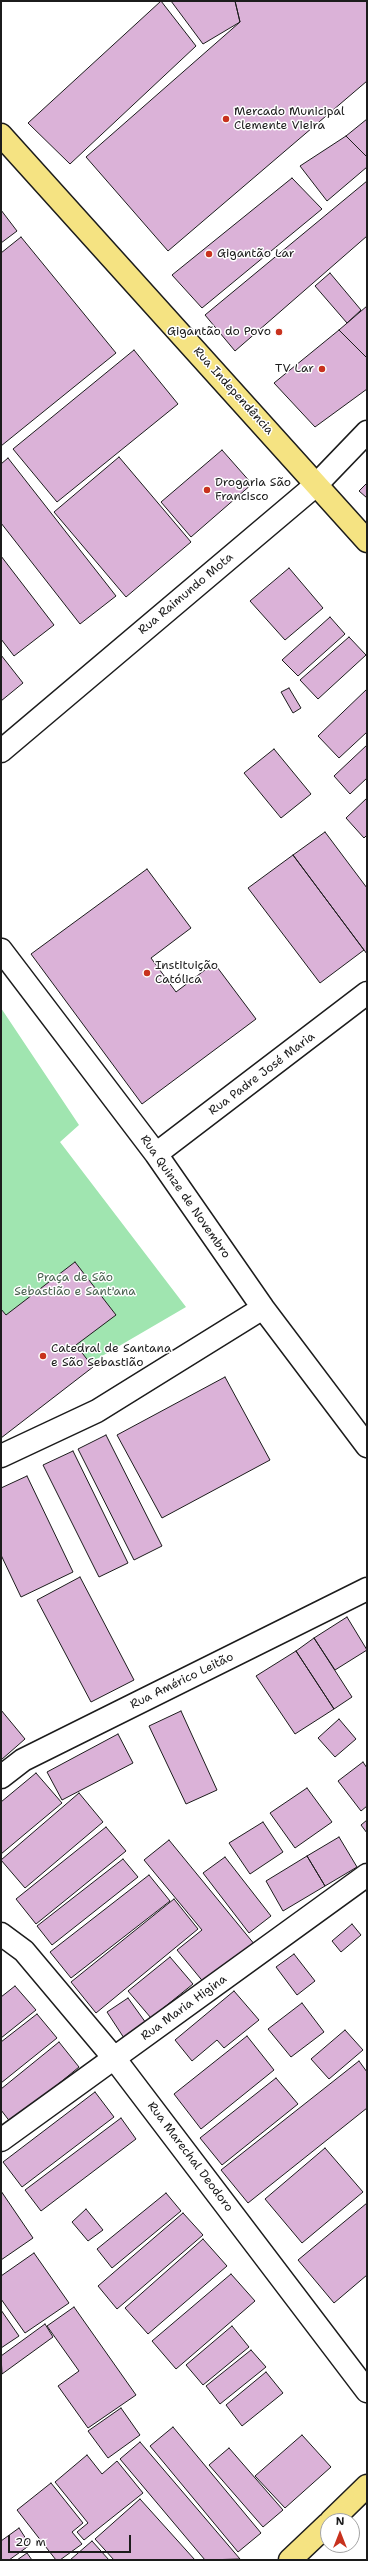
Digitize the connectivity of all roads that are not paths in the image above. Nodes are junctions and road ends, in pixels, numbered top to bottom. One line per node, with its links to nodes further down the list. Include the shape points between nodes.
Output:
1 (1, 135): 3 (main road, Rua Independência)
2 (367, 432): 3 (street, Rua Raimundo Mota)
3 (317, 484): 4 (main road, Rua Independência); 5 (street, Rua Raimundo Mota)
4 (367, 541)
5 (1, 751)
6 (1, 950): 8 (street, Rua Quinze de Novembro)
7 (367, 993): 8 (street, Rua Padre José Maria)
8 (156, 1154): 9 (street, Rua Quinze de Novembro)
9 (263, 1308): 10 (street, Rua Quinze de Novembro); 11 (street, via 97,1411)
10 (367, 1446)
11 (1, 1456)
12 (367, 1589): 13 (street, Rua Américo Leitão, via 23,1760)
13 (1, 1777)
14 (367, 1875): 16 (street, Rua Maria Higina)
15 (1, 1934): 16 (street, Rua Marechal Deodoro, via 24,1951)
16 (114, 2058): 17 (street, Rua Maria Higina); 18 (street, Rua Marechal Deodoro)
17 (1, 2140)
18 (367, 2391)
19 (367, 2486): 20 (main road)
20 (339, 2513)
21 (320, 2532): 22 (main road)
22 (290, 2560)

